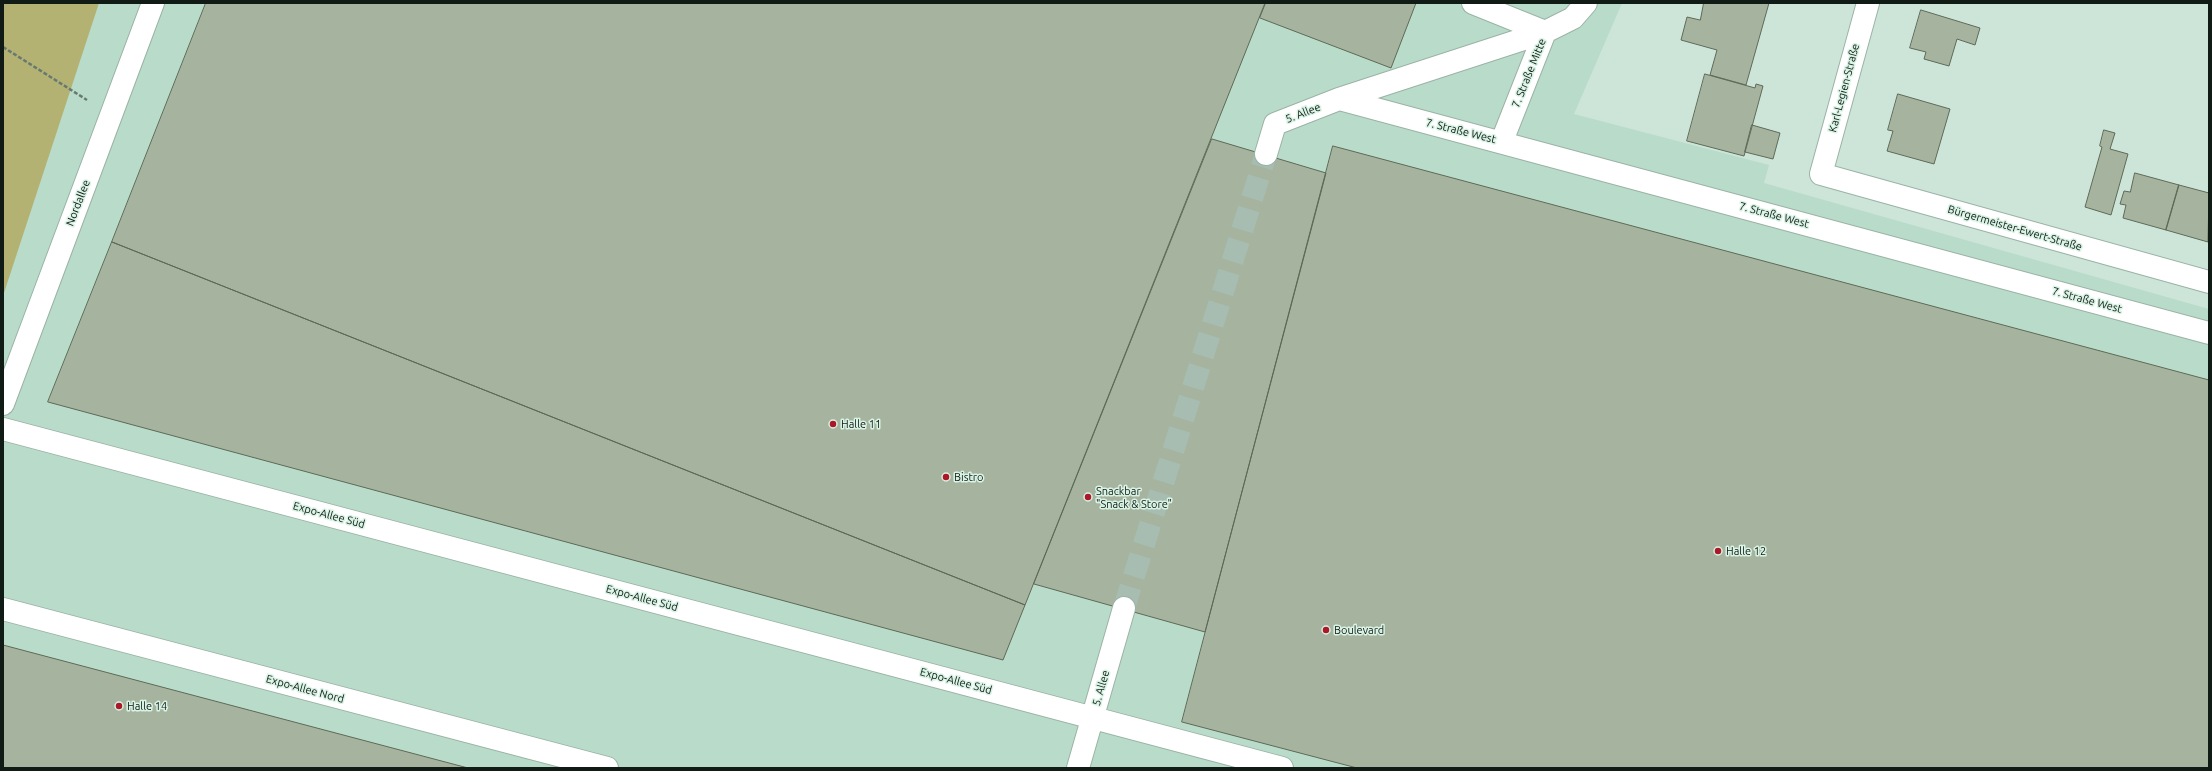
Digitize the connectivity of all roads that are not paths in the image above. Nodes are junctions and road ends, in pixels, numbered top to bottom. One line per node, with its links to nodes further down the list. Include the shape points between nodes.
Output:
1 (153, 3): 12 (street, Nordallee)
2 (1473, 3): 5 (street, 7. Straße Mitte)
3 (1586, 3): 5 (street, via 1573,18)
4 (1868, 3): 9 (street, Karl-Legien-Straße)
5 (1545, 32): 6 (street); 7 (street, 7. Straße Mitte)
6 (1339, 99): 7 (street, 7. Straße West); 8 (street, 5. Allee, via 1275,124)
7 (1502, 142): 11 (street, 7. Straße West)
8 (1266, 154)
9 (1821, 174): 10 (street, Bürgermeister-Ewert-Straße)
10 (2209, 282)
11 (2209, 333)
12 (3, 404)
13 (3, 429): 16 (street, Expo-Allee Süd)
14 (1124, 608): 16 (street, 5. Allee)
15 (3, 609): 17 (street, Expo-Allee Nord)
16 (1093, 717): 18 (street, 5. Allee); 19 (street, Expo-Allee Süd)
17 (607, 768)
18 (1078, 768)
19 (1282, 768)

